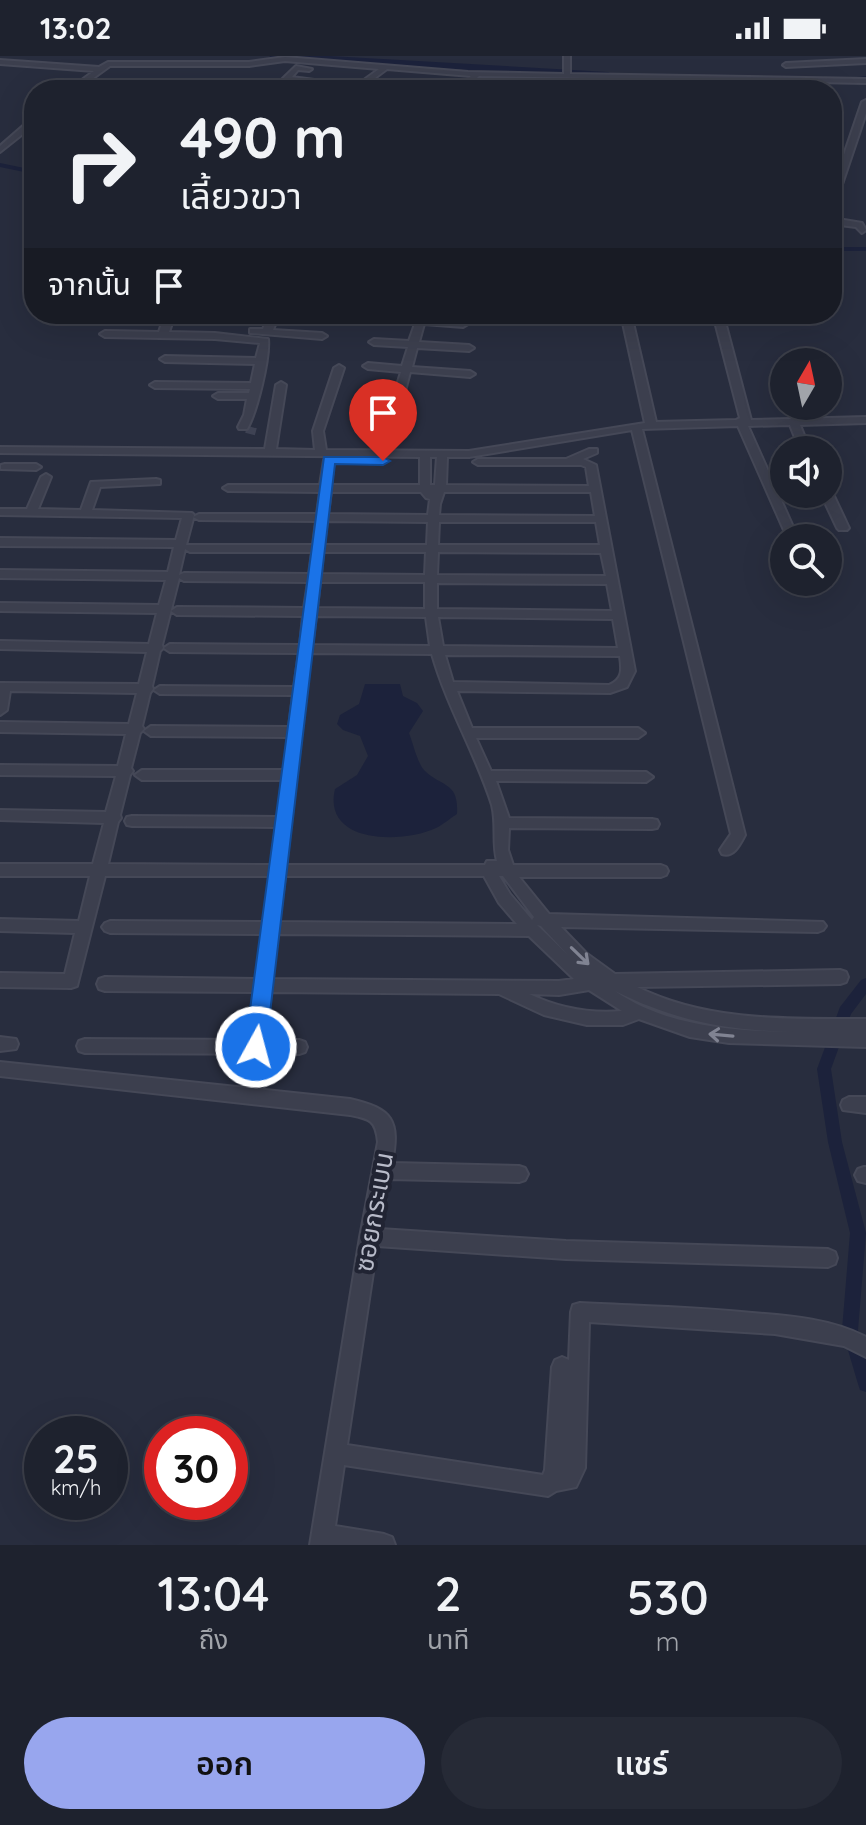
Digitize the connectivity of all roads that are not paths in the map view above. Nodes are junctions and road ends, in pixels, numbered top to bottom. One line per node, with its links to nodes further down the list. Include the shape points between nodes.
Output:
1 (567, 56): 10 (street)
2 (866, 61): 20 (street, via 786,65)
3 (0, 62): 5 (street)
4 (356, 65): 5 (street, via 285,59 249,64 115,63); 7 (street); 14 (street)
5 (97, 69): 12 (street)
6 (322, 70): 11 (street, via 296,68)
7 (378, 71): 8 (street, via 386,67); 15 (street); 16 (street)
8 (468, 74): 9 (street); 17 (street)
9 (478, 74): 10 (street); 18 (street)
10 (567, 74): 19 (street)
11 (286, 78): 13 (street)
12 (84, 80)
13 (302, 80)
14 (343, 80)
15 (365, 80)
16 (405, 80)
17 (463, 80)
18 (472, 80)
19 (739, 80)
20 (795, 80)
21 (842, 81): 22 (street)
22 (866, 81)
23 (866, 102): 26 (street)
24 (24, 130): 25 (street)
25 (0, 150)
26 (842, 173)
27 (842, 222): 28 (street)
28 (862, 230)
29 (167, 324): 37 (street)
30 (270, 324): 35 (street)
31 (419, 324): 40 (street)
32 (628, 324): 55 (street)
33 (720, 324): 53 (street)
34 (173, 325): 35 (street)
35 (267, 332): 38 (street)
36 (105, 334): 37 (street)
37 (163, 335): 43 (street, via 262,339 266,344)
38 (322, 336)
39 (374, 342): 40 (street)
40 (413, 345): 41 (street); 46 (street)
41 (469, 348)
42 (165, 359): 43 (street)
43 (261, 361): 50 (street)
44 (368, 366): 46 (street)
45 (339, 368): 64 (street, via 318,431)
46 (406, 369): 47 (street); 51 (street)
47 (470, 374)
48 (155, 385): 50 (street, via 218,396)
49 (281, 385): 59 (street)
50 (255, 391): 61 (street)
51 (399, 395)
52 (866, 420): 54 (street)
53 (744, 421): 54 (street); 55 (street); 86 (street)
54 (793, 421): 57 (street)
55 (651, 425): 56 (street)
56 (636, 426): 63 (street, via 507,450); 130 (street, via 738,835)
57 (799, 436)
58 (6, 450): 61 (street); 69 (street)
59 (270, 451): 61 (street); 64 (street)
60 (593, 451): 67 (street)
61 (239, 453): 64 (street)
62 (425, 454): 63 (street); 64 (street); 74 (street)
63 (442, 454): 75 (street)
64 (325, 456): 65 (street); 73 (street)
65 (410, 461)
66 (462, 461): 67 (street)
67 (566, 462): 76 (street, via 591,465)
68 (36, 467): 69 (street)
69 (2, 473)
70 (46, 477): 80 (street)
71 (156, 482): 81 (street, via 95,484)
72 (228, 488): 73 (street)
73 (325, 488): 74 (street); 83 (street)
74 (425, 489): 75 (street); 77 (street)
75 (440, 489): 76 (street); 77 (street)
76 (595, 489): 85 (street)
77 (434, 504): 84 (street)
78 (834, 508): 87 (street)
79 (0, 512): 80 (street)
80 (31, 513): 81 (street)
81 (86, 513): 89 (street, via 188,515)
82 (199, 517): 83 (street)
83 (321, 518): 84 (street); 90 (street)
84 (434, 518): 85 (street); 91 (street)
85 (599, 519): 92 (street)
86 (788, 524)
87 (843, 528)
88 (0, 542): 89 (street)
89 (186, 546): 90 (street); 94 (street)
90 (318, 548): 91 (street); 95 (street)
91 (434, 549): 92 (street); 96 (street)
92 (605, 549): 97 (street)
93 (0, 574): 94 (street)
94 (179, 577): 95 (street); 99 (street)
95 (314, 578): 96 (street); 100 (street)
96 (434, 579): 97 (street); 101 (street)
97 (610, 580): 102 (street)
98 (0, 607): 99 (street)
99 (171, 610): 100 (street); 104 (street)
100 (310, 612): 101 (street); 105 (street)
101 (433, 613): 102 (street); 106 (street)
102 (616, 615): 107 (street)
103 (0, 645): 104 (street)
104 (163, 648): 105 (street); 110 (street)
105 (305, 649): 106 (street); 111 (street)
106 (438, 651): 107 (street); 108 (street)
107 (624, 652): 108 (street, via 626,679 610,689)
108 (450, 686): 116 (street)
109 (3, 687): 110 (street); 112 (street)
110 (153, 689): 111 (street); 114 (street)
111 (300, 691): 115 (street)
112 (0, 710)
113 (0, 727): 114 (street)
114 (144, 730): 115 (street); 119 (street)
115 (295, 732): 121 (street)
116 (469, 733): 117 (street); 122 (street)
117 (638, 733)
118 (0, 770): 119 (street)
119 (126, 771): 125 (street)
120 (142, 775): 121 (street)
121 (290, 775): 127 (street)
122 (487, 776): 123 (street); 128 (street)
123 (646, 777)
124 (0, 815): 125 (street)
125 (114, 818): 133 (street)
126 (132, 821): 127 (street)
127 (284, 822): 134 (street)
128 (503, 823): 129 (street); 131 (street)
129 (652, 824)
130 (727, 850)
131 (500, 851): 135 (street); 136 (street)
132 (0, 870): 133 (street)
133 (100, 870): 134 (street); 141 (street)
134 (278, 871): 135 (street); 143 (street)
135 (489, 871): 136 (street); 138 (street, via 498,889)
136 (508, 871): 137 (street); 138 (street)
137 (661, 871)
138 (534, 923): 140 (street); 143 (street); 146 (street, one-way to 146); 148 (street)
139 (0, 925): 141 (street)
140 (818, 926)
141 (85, 927): 145 (street, via 71,981)
142 (110, 927): 143 (street)
143 (271, 928): 149 (street)
144 (840, 977): 146 (street)
145 (0, 980)
146 (607, 981): 148 (street); 153 (street, via 672,1011)
147 (105, 984): 149 (street)
148 (587, 984): 150 (street); 151 (street)
149 (264, 986): 150 (street); 157 (street)
150 (501, 988): 151 (street, via 546,1010 612,1020)
151 (638, 1013): 153 (street, one-way to 151, via 706,1034)
152 (866, 1026): 154 (street)
153 (754, 1031): 154 (street)
154 (797, 1032): 155 (street)
155 (866, 1040)
156 (85, 1046): 157 (street)
157 (256, 1047): 158 (street)
158 (299, 1047)
159 (0, 1069): 160 (street, ซอยกระเบน, via 373,1112 385,1126)
160 (381, 1171): 161 (street); 162 (street, ซอยกระเบน)
161 (519, 1174)
162 (369, 1237): 163 (street); 166 (street, ซอยกระเบน)
163 (828, 1258)
164 (862, 1344): 167 (street, via 829,1330 580,1312 575,1468 569,1480)
165 (562, 1367): 167 (street)
166 (335, 1453): 167 (street, via 542,1487); 168 (street, ซอยกระเบน)
167 (552, 1481)
168 (322, 1540): 169 (street)
169 (384, 1545)

